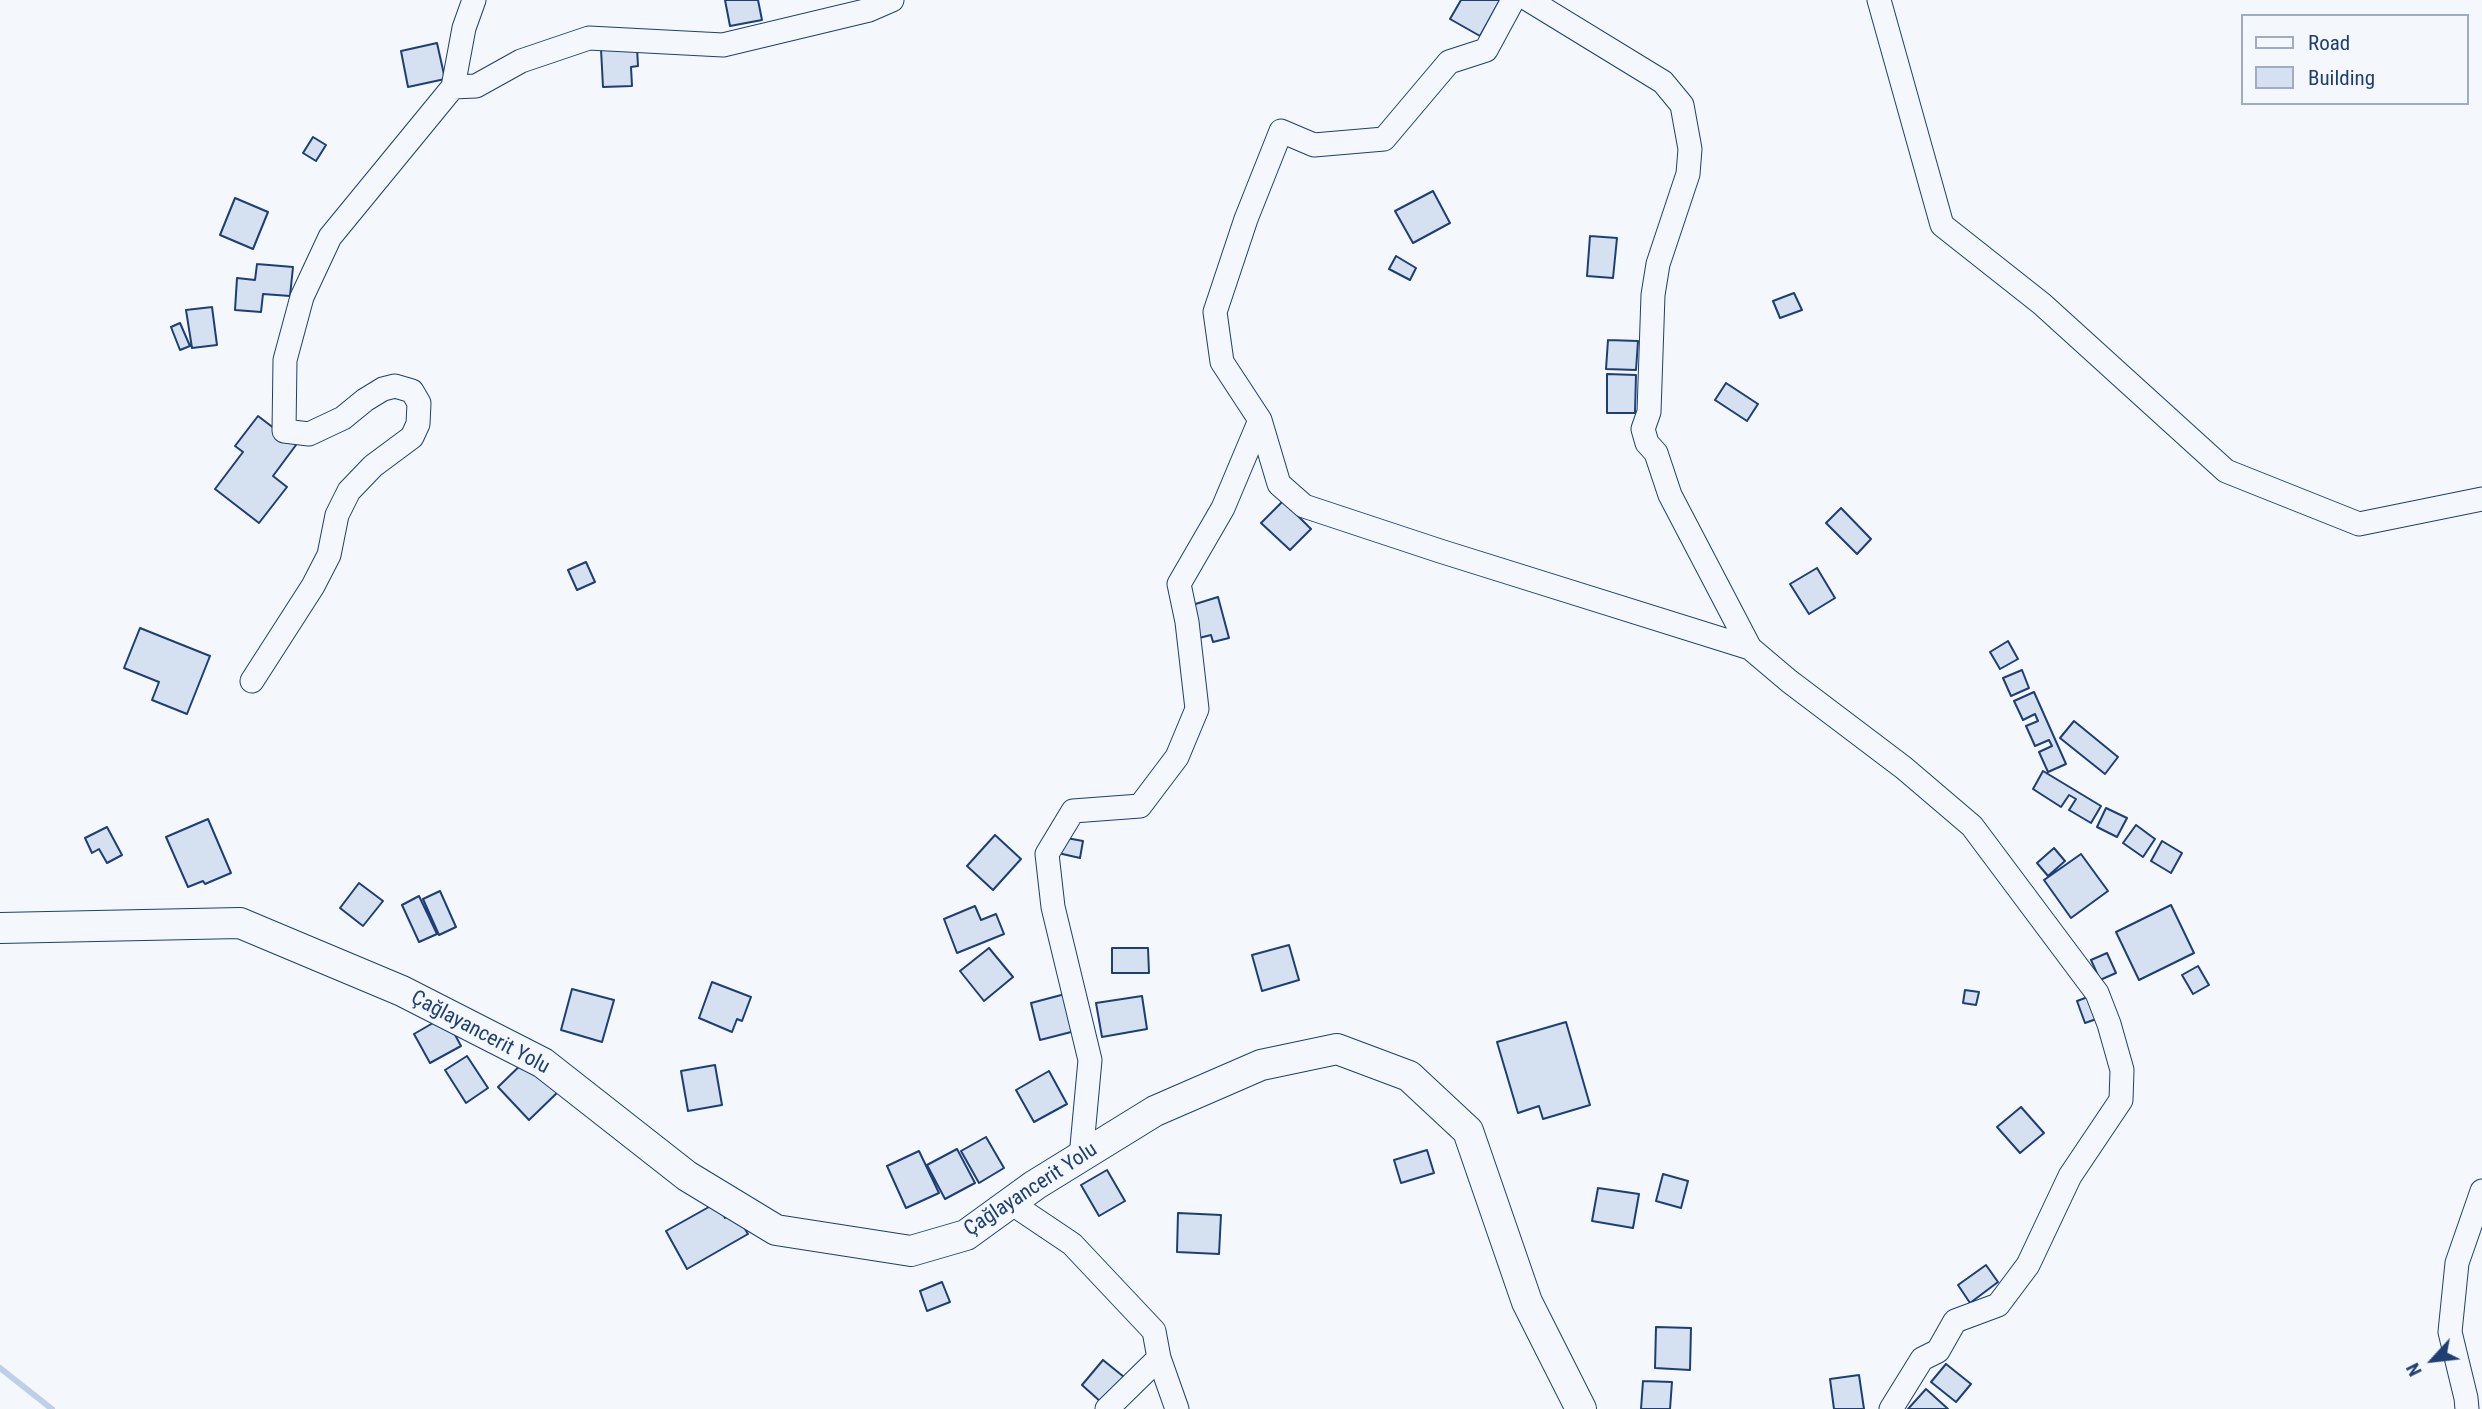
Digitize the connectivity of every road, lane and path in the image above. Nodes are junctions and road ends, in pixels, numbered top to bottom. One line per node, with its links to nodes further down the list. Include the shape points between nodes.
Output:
1 (474, 0): 6 (street)
2 (892, 0): 6 (street, via 869,10 723,45 589,38 521,61 476,86)
3 (1513, 0): 7 (street, via 1486,50 1449,62 1384,139 1314,145 1281,131 1215,312 1222,362)
4 (1529, 0): 9 (street, via 1663,82 1682,105 1690,149 1688,174 1658,264 1649,412 1643,429 1647,443 1657,453 1670,495)
5 (1879, 0): 8 (street, via 1942,225 2042,304 2226,471 2359,524)
6 (453, 87): 10 (street, via 330,237 302,297 285,360 284,431 309,434 395,386 412,391 419,403 418,424 412,437 349,491 337,515 329,555)
7 (1260, 420): 9 (street, via 1279,484 1304,506); 12 (street, via 1223,508 1179,584 1197,709 1178,757 1140,806 1073,811 1047,854 1053,907 1090,1060)
8 (2482, 499)
9 (1751, 648): 19 (street, via 1972,826 2097,993 2122,1070 2121,1100 2070,1176 2028,1265 1998,1305 1955,1321 1938,1351 1922,1359)
10 (252, 681)
11 (0, 928): 14 (main road, Çağlayancerit Yolu, via 240,923 402,991 543,1063 687,1176 776,1230 911,1251 967,1235)
12 (1082, 1157): 14 (main road, Çağlayancerit Yolu); 18 (main road, Çağlayancerit Yolu, via 1155,1111 1261,1065 1337,1049 1409,1076 1468,1131 1527,1302)
13 (2482, 1191): 20 (street, via 2458,1263 2451,1332)
14 (1011, 1203): 15 (street, via 1072,1244 1154,1331)
15 (1160, 1358): 16 (street); 17 (street)
16 (1107, 1409)
17 (1177, 1409)
18 (1581, 1409)
19 (1891, 1409)
20 (2467, 1409)

